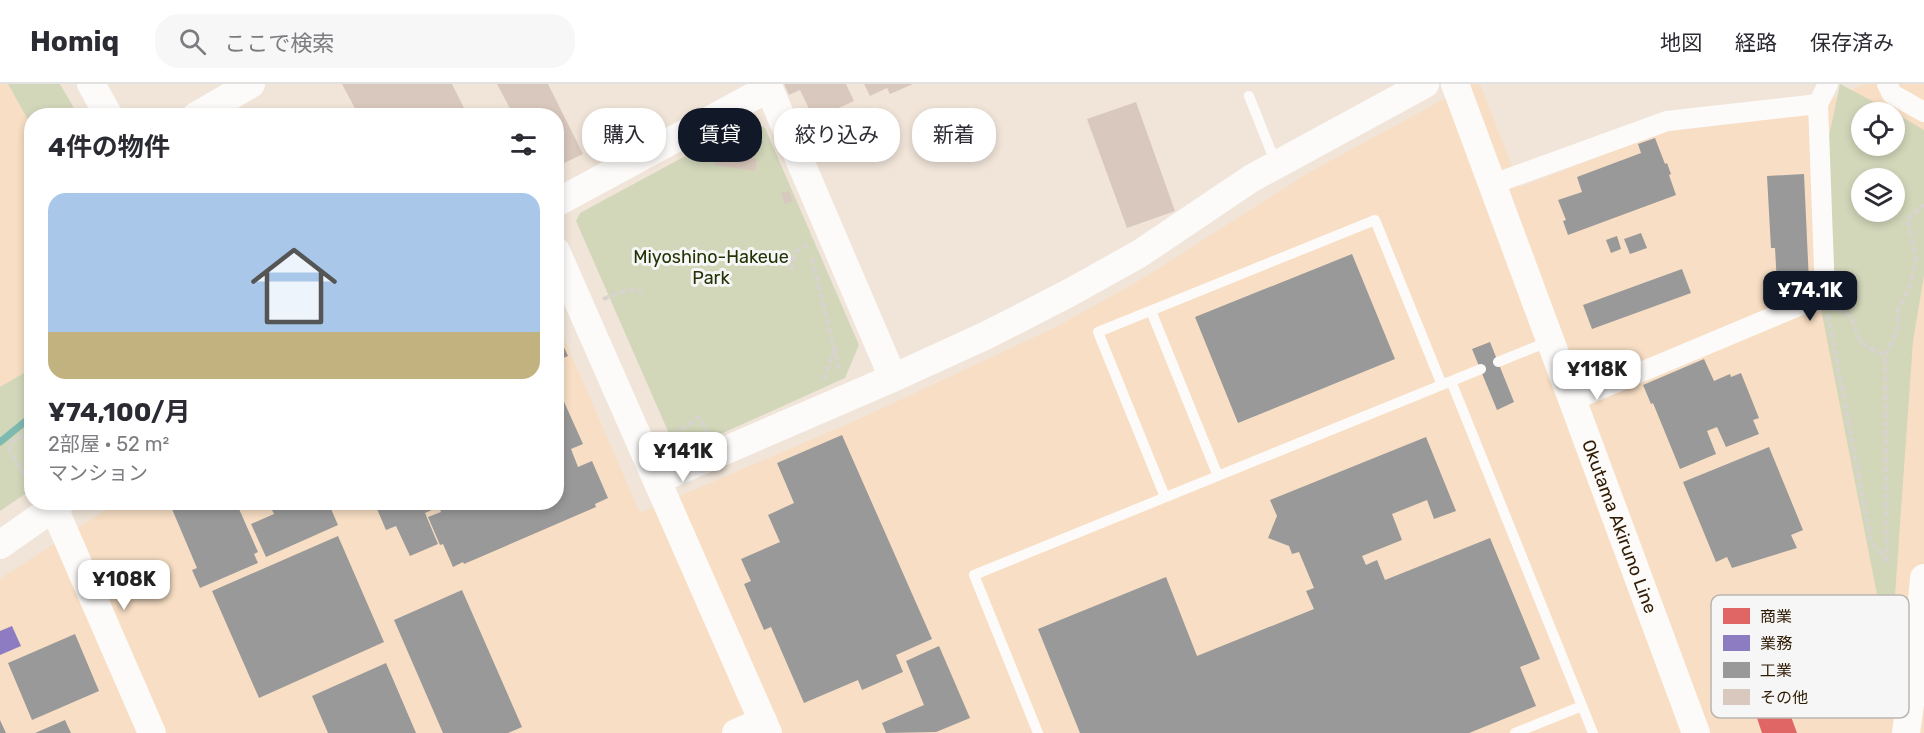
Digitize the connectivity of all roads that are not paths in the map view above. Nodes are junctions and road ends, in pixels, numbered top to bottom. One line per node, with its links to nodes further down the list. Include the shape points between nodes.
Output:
1 (91, 84): 10 (street)
2 (251, 84): 11 (street)
3 (1425, 84): 13 (street)
4 (1455, 84): 14 (street, Okutama Akiruno Line)
5 (1828, 84): 9 (street)
6 (1887, 84): 12 (street, via 1892,94)
7 (768, 86): 15 (street); 21 (street)
8 (1249, 96): 13 (lane)
9 (1818, 104): 14 (street, via 1667,121); 23 (street, via 1825,299)
10 (104, 108)
11 (210, 108)
12 (1924, 112)
13 (1276, 164): 21 (street, via 1139,254 987,335)
14 (1493, 184): 18 (street, Okutama Akiruno Line)
15 (564, 199)
16 (564, 269): 25 (street)
17 (1151, 310): 22 (lane, via 1375,220); 24 (lane); 26 (lane, via 1098,332)
18 (1550, 341): 19 (lane); 23 (street, Okutama Akiruno Line)
19 (1498, 362)
20 (1481, 369): 22 (lane)
21 (893, 378): 25 (street)
22 (1446, 383): 24 (lane); 31 (lane)
23 (1572, 400): 40 (street, Okutama Akiruno Line)
24 (1218, 476): 26 (lane)
25 (657, 480): 34 (street)
26 (1165, 497): 37 (lane, via 974,575)
27 (50, 510): 29 (street)
28 (59, 510): 35 (street)
29 (0, 545)
30 (1924, 578): 32 (street)
31 (1582, 706): 38 (lane); 39 (lane)
32 (1909, 706)
33 (1907, 718): 41 (street)
34 (765, 727): 36 (street)
35 (152, 733)
36 (736, 733)
37 (1038, 733)
38 (1515, 733)
39 (1593, 733)
40 (1696, 733)
41 (1905, 733)

